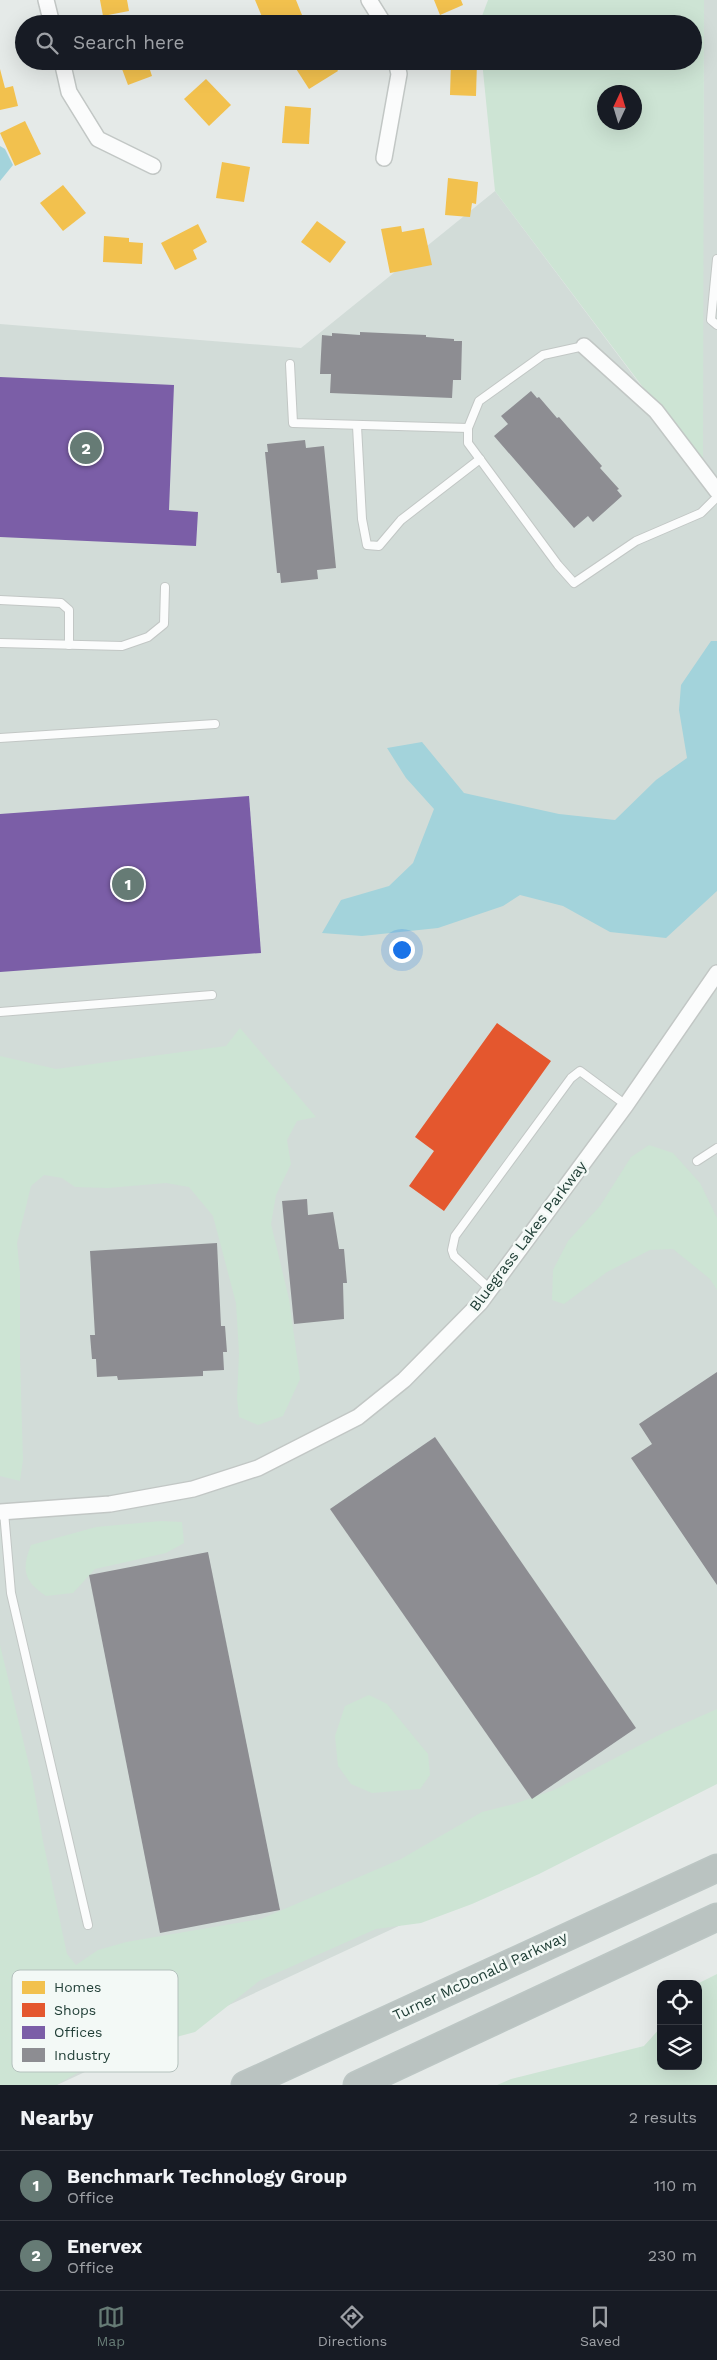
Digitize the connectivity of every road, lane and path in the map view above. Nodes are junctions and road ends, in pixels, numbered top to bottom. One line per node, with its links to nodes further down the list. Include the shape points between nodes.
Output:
1 (46, 0): 3 (street)
2 (368, 0): 4 (street)
3 (50, 15)
4 (378, 15)
5 (64, 70): 8 (street, via 70,92 98,139)
6 (398, 70): 7 (street)
7 (384, 158)
8 (152, 166)
9 (717, 259): 10 (lane, via 712,320)
10 (717, 325)
11 (584, 346): 14 (lane, via 543,355 480,401); 16 (street, via 656,411)
12 (290, 364): 13 (lane, via 293,423)
13 (357, 426): 14 (lane); 15 (lane, via 366,545 379,546 401,520)
14 (468, 428): 15 (lane, via 468,443)
15 (480, 459): 17 (lane, via 574,583 636,541 701,513)
16 (717, 491)
17 (717, 497)
18 (165, 587): 21 (lane, via 164,624 148,637 122,646)
19 (0, 600): 21 (lane, via 61,602 69,610)
20 (0, 643): 21 (lane)
21 (68, 645)
22 (215, 724): 23 (lane)
23 (0, 738)
24 (717, 973): 27 (street, Bluegrass Lakes Parkway)
25 (212, 995): 26 (lane)
26 (0, 1012)
27 (626, 1105): 30 (street, Bluegrass Lakes Parkway); 30 (lane, via 580,1071 571,1078 472,1212 455,1236 452,1250 459,1262)
28 (717, 1148): 29 (lane)
29 (697, 1161)
30 (491, 1290): 31 (street, Bluegrass Lakes Parkway, via 404,1380 358,1417 258,1468 161,1497 58,1510)
31 (2, 1512): 34 (lane, via 11,1593)
32 (717, 1868): 35 (highway, Turner McDonald Parkway)
33 (717, 1917): 36 (highway)
34 (88, 1925)
35 (245, 2085)
36 (357, 2085)

